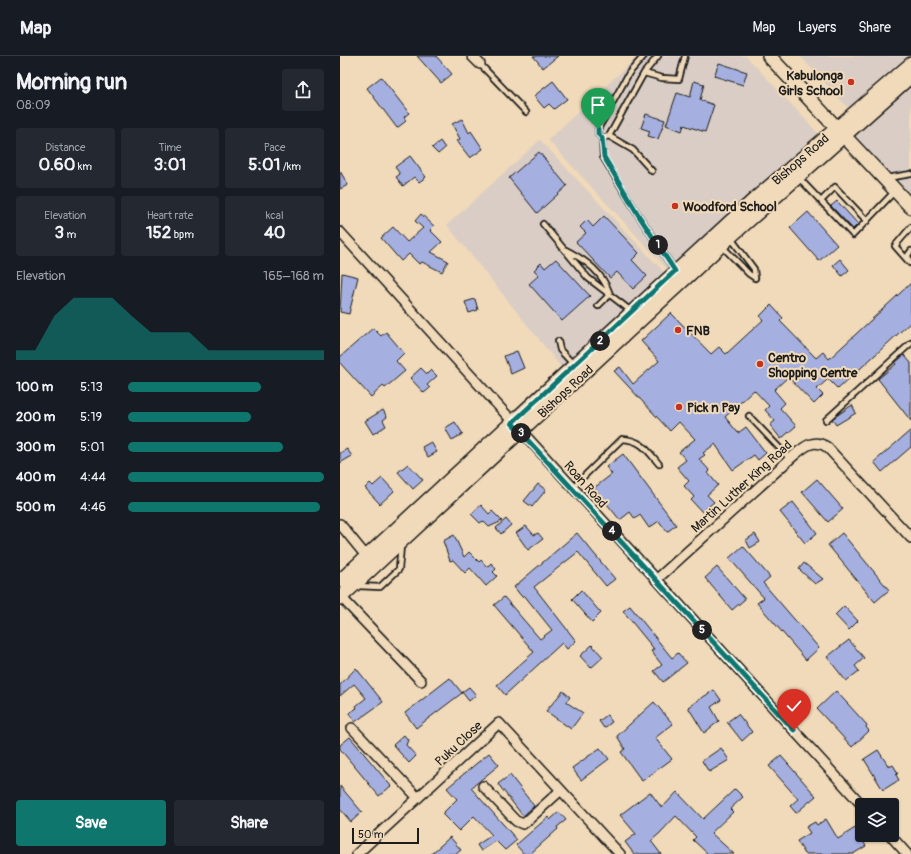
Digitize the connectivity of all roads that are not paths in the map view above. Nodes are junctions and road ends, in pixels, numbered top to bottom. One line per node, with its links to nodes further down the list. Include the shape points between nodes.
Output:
1 (472, 56): 6 (street)
2 (644, 56): 12 (lane, via 629,73 598,129 598,134)
3 (658, 56): 7 (lane)
4 (686, 56): 7 (lane, via 679,79)
5 (769, 56): 10 (main road)
6 (480, 64): 9 (lane)
7 (644, 73): 11 (lane)
8 (909, 74): 10 (main road, Bishops Road)
9 (526, 112)
10 (840, 132): 14 (main road, Bishops Road); 16 (main road)
11 (609, 136): 12 (lane); 13 (lane, via 633,150)
12 (602, 138): 28 (lane, via 604,157)
13 (652, 171)
14 (794, 172): 18 (lane); 24 (main road, Bishops Road)
15 (911, 174): 16 (lane)
16 (886, 179): 17 (main road)
17 (896, 190): 19 (main road); 20 (lane)
18 (821, 201): 20 (lane, via 835,187); 20 (lane, via 853,235)
19 (911, 207)
20 (867, 221)
21 (543, 224): 25 (lane)
22 (911, 227): 27 (lane, via 895,246)
23 (340, 232): 37 (street, Roan Road)
24 (722, 237): 24 (lane, via 754,269 755,278 748,274); 28 (main road, Bishops Road); 37 (main road, Bishops Road)
25 (564, 249): 29 (lane, via 588,278); 29 (lane, via 595,268 606,282)
26 (911, 251): 27 (lane, via 908,255)
27 (910, 263)
28 (675, 271): 31 (main road, Bishops Road)
29 (610, 294): 30 (lane); 31 (lane)
30 (598, 306)
31 (632, 312): 34 (main road, Bishops Road)
32 (558, 341): 34 (lane, via 560,350)
33 (911, 344): 36 (lane)
34 (574, 366): 37 (main road, Bishops Road)
35 (749, 416): 38 (lane)
36 (826, 420)
37 (516, 427): 40 (street, Roan Road); 43 (main road, Bishops Road); 44 (main road, Bishops Road)
38 (790, 459): 42 (street, Martin Luther King Road, via 808,444 822,443); 45 (street, Martin Luther King Road)
39 (659, 464): 40 (lane, via 643,446 634,440 622,439)
40 (572, 488): 45 (street, Roan Road)
41 (340, 524): 44 (street)
42 (911, 538)
43 (402, 540): 47 (main road, Bishops Road); 47 (lane, via 399,569 380,587)
44 (366, 556): 46 (main road, Bishops Road)
45 (656, 580): 54 (street, Roan Road)
46 (340, 581)
47 (353, 586): 48 (main road, Bishops Road)
48 (340, 598): 49 (street)
49 (421, 681)
50 (352, 728): 53 (street)
51 (483, 786): 52 (street, via 516,821 523,824)
52 (561, 790): 53 (street, Puku Close, via 499,723); 57 (street, Puku Close)
53 (418, 798): 56 (street, Puku Close)
54 (856, 798)
55 (896, 842): 58 (street)
56 (357, 854)
57 (620, 854)
58 (907, 854)

